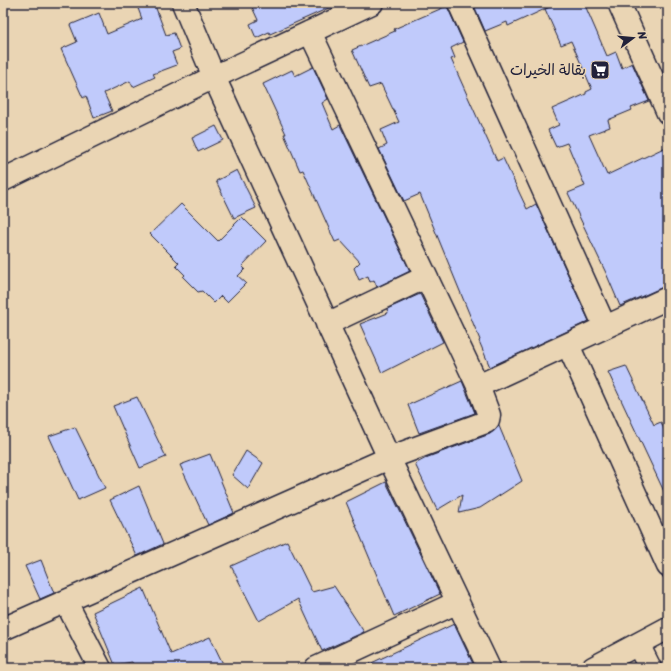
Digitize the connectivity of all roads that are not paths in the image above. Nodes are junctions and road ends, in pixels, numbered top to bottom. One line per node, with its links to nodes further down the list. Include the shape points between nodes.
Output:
1 (182, 3): 6 (street)
2 (372, 3): 5 (street)
3 (458, 3): 12 (street)
4 (619, 3): 7 (street)
5 (310, 32): 6 (street); 9 (street)
6 (214, 77): 8 (street); 11 (street)
7 (668, 113)
8 (3, 180)
9 (426, 277): 11 (street); 14 (street)
10 (668, 298): 12 (street)
11 (327, 324): 15 (street)
12 (604, 327): 13 (street)
13 (568, 345): 14 (street); 16 (street)
14 (478, 386): 15 (street, via 489,415 486,422)
15 (389, 458): 17 (street); 18 (street)
16 (668, 566)
17 (66, 602): 20 (street); 22 (street)
18 (458, 602): 23 (street); 24 (street)
19 (668, 628): 21 (street)
20 (3, 630)
21 (638, 644): 25 (street); 26 (street)
22 (100, 668)
23 (316, 668)
24 (489, 668)
25 (592, 668)
26 (650, 668)

